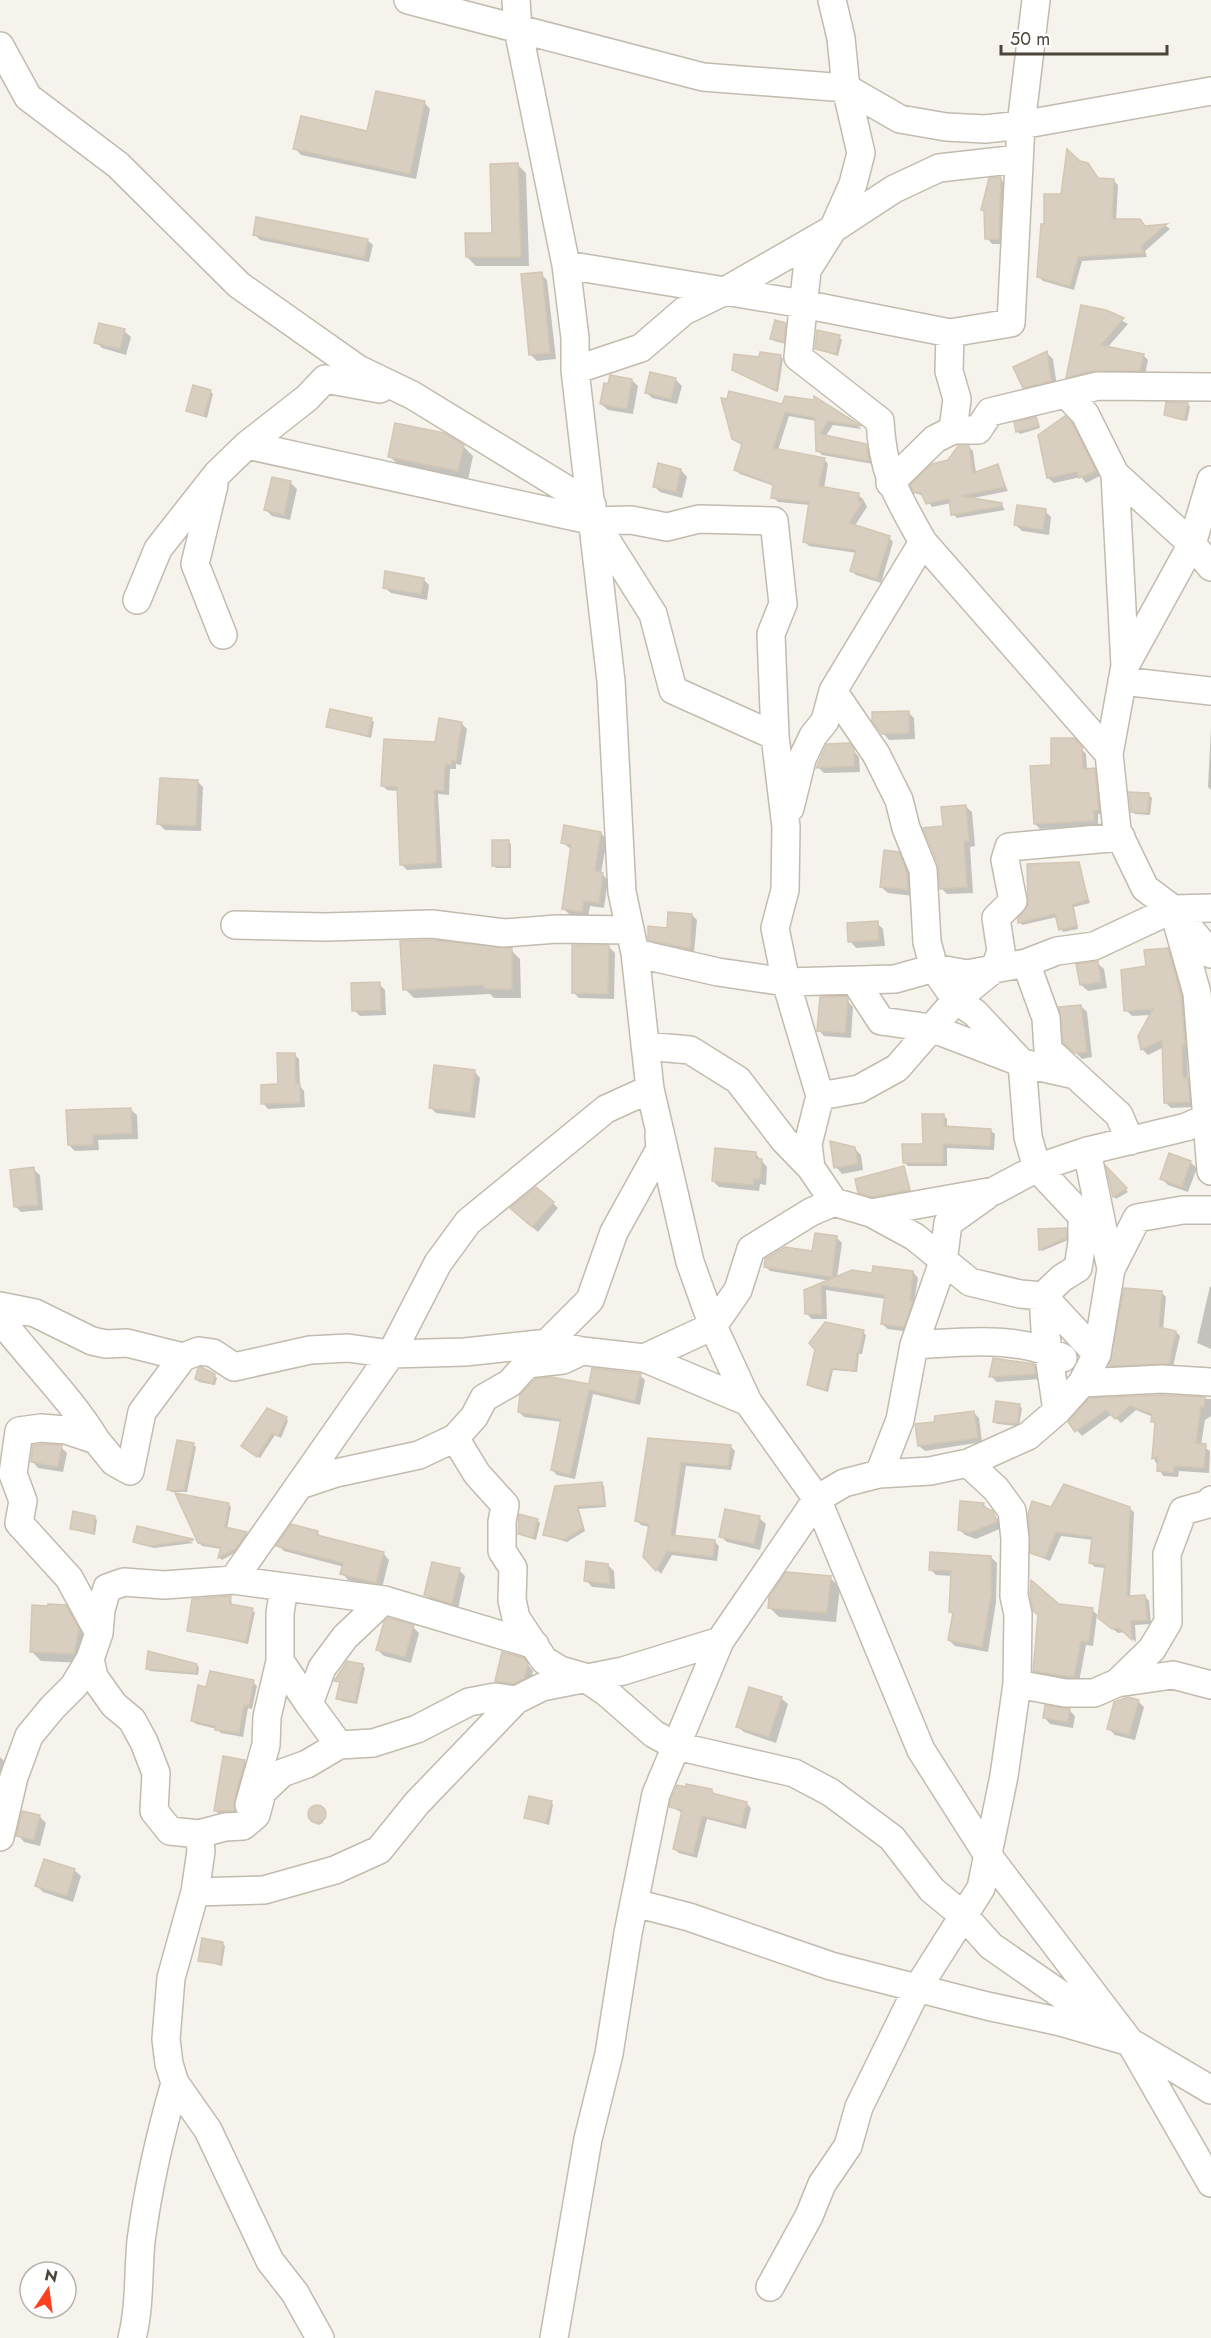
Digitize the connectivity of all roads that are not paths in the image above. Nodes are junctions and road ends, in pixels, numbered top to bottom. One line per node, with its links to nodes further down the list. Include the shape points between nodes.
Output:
1 (408, 0): 5 (street)
2 (516, 0): 5 (street)
3 (832, 0): 7 (street)
4 (1036, 0): 9 (street)
5 (518, 29): 7 (street, via 703,77); 12 (street)
6 (0, 46): 19 (street, via 28,97 118,165 239,285 358,369)
7 (846, 88): 9 (street, via 900,119 970,129); 11 (street, via 861,153 853,184)
8 (1211, 91): 9 (street)
9 (1021, 125): 10 (street)
10 (1019, 159): 11 (street, via 939,168 894,189); 15 (street, via 1011,323)
11 (833, 228): 13 (street); 14 (street, via 807,270)
12 (566, 265): 13 (street); 16 (street)
13 (725, 291): 14 (street); 16 (street, via 684,310 641,348)
14 (803, 304): 15 (street); 25 (street, via 798,357 880,421 882,453)
15 (950, 333): 20 (street, via 949,371 957,399)
16 (575, 370): 26 (street)
17 (1211, 387): 18 (street, via 1098,386)
18 (1066, 394): 20 (street, via 990,412 978,430); 23 (street, via 1085,414)
19 (412, 395): 21 (street, via 325,379); 26 (street)
20 (953, 429): 25 (street, via 935,439)
21 (247, 445): 22 (street); 26 (street)
22 (217, 474): 30 (street, via 158,549); 31 (street, via 195,564)
23 (1115, 474): 28 (street); 32 (street)
24 (1211, 480): 28 (street)
25 (890, 483): 27 (street)
26 (593, 513): 35 (street, via 653,614 673,690); 35 (street, via 666,527 699,519 774,521 783,604 771,634); 42 (street, via 611,681 622,892)
27 (923, 542): 33 (street); 36 (street)
28 (1192, 544): 29 (street); 32 (street)
29 (1211, 567)
30 (138, 600)
31 (223, 635)
32 (1124, 674): 34 (street); 36 (street)
33 (832, 691): 37 (street, via 825,721 802,759); 45 (street, via 876,754 899,800 923,870 927,942)
34 (1211, 691)
35 (774, 736): 37 (street)
36 (1109, 754): 38 (street)
37 (786, 827): 48 (street, via 785,890 775,928)
38 (1120, 837): 40 (street, via 1145,888); 46 (street, via 1009,847 1005,860 1013,900 996,918 1001,951)
39 (1211, 908): 40 (street)
40 (1173, 909): 43 (street); 44 (street, via 1094,946 1057,951); 56 (street, via 1197,993)
41 (235, 925): 42 (street, via 432,924 504,933 557,929)
42 (632, 941): 48 (street, via 718,972); 51 (street)
43 (1211, 954)
44 (1026, 963): 46 (street); 53 (street, via 1046,1018 1048,1050)
45 (934, 968): 46 (street, via 967,974); 47 (street, via 895,979); 49 (street)
46 (995, 968): 49 (street)
47 (855, 981): 48 (street); 50 (street, via 881,1021)
48 (786, 982): 55 (street)
49 (956, 1000): 50 (street); 52 (street, via 975,1013)
50 (931, 1028): 52 (street); 55 (street, via 897,1068 858,1089)
51 (645, 1046): 54 (street); 60 (street, via 690,1050 738,1080)
52 (1022, 1063): 53 (street); 61 (street, via 1028,1137)
53 (1071, 1074): 58 (street, via 1119,1115)
54 (650, 1089): 57 (street); 77 (street, via 606,1109 468,1222 438,1263)
55 (820, 1096): 60 (street, via 808,1144)
56 (1207, 1118): 58 (street); 62 (street)
57 (659, 1129): 72 (street, via 690,1262); 73 (street, via 660,1149 614,1232 590,1300)
58 (1130, 1141): 59 (street)
59 (1086, 1151): 61 (street); 68 (street)
60 (811, 1168): 64 (street)
61 (1037, 1168): 63 (street); 69 (street, via 1082,1216 1078,1268)
62 (1211, 1171)
63 (994, 1191): 66 (street); 67 (street, via 948,1223)
64 (834, 1202): 66 (street); 72 (street, via 751,1249 738,1290)
65 (1211, 1210): 68 (street, via 1183,1210 1137,1218)
66 (871, 1213): 67 (street, via 915,1237)
67 (943, 1262): 69 (street, via 970,1282); 74 (street)
68 (1111, 1269): 80 (street)
69 (1043, 1296): 76 (street); 80 (street)
70 (0, 1306): 78 (street, via 35,1313 92,1341 127,1343)
71 (0, 1318): 85 (street, via 77,1410)
72 (713, 1326): 79 (street); 82 (street)
73 (547, 1343): 75 (street); 77 (street, via 465,1352)
74 (914, 1345): 76 (street, via 1000,1340); 87 (street, via 900,1420)
75 (582, 1351): 79 (street); 84 (street, via 563,1360 527,1364 510,1383 484,1398 474,1417)
76 (1049, 1351): 80 (street); 83 (street)
77 (391, 1354): 78 (street, via 348,1348 310,1350 234,1367 213,1353 199,1351); 88 (street)
78 (183, 1357): 85 (street, via 142,1412 130,1471 114,1462)
79 (644, 1358): 82 (street)
80 (1089, 1369): 81 (street); 83 (street)
81 (1211, 1382)
82 (748, 1402): 89 (street)
83 (1057, 1411): 86 (street, via 1028,1436)
84 (455, 1438): 88 (street, via 419,1455); 96 (street, via 477,1474 505,1505 502,1551 513,1568 512,1600 516,1618)
85 (96, 1440): 94 (street, via 66,1430 19,1431 13,1474 23,1501 19,1523 69,1578)
86 (968, 1463): 87 (street, via 930,1471); 101 (street, via 996,1489 1012,1511 1018,1614)
87 (879, 1474): 89 (street, via 844,1482)
88 (300, 1485): 91 (street)
89 (817, 1499): 95 (street); 111 (street, via 921,1750)
90 (1211, 1500): 100 (street, via 1183,1511 1167,1554 1168,1622 1152,1649)
91 (234, 1580): 92 (street); 94 (street, via 164,1585 124,1582 107,1588)
92 (284, 1588): 93 (street); 98 (street)
93 (384, 1600): 96 (street); 104 (street, via 345,1637 322,1668)
94 (99, 1633): 97 (street)
95 (720, 1641): 99 (street, via 623,1671); 106 (street)
96 (535, 1645): 99 (street, via 543,1660)
97 (90, 1659): 107 (street, via 74,1686 29,1736); 109 (street, via 94,1677 114,1705 132,1720 144,1742 156,1773 154,1811 170,1831)
98 (280, 1661): 104 (street); 108 (street, via 267,1717 266,1745)
99 (584, 1677): 103 (street, via 542,1687); 106 (street, via 654,1734)
100 (1117, 1683): 101 (street, via 1094,1693 1065,1694); 102 (street, via 1173,1675)
101 (1017, 1684): 111 (street)
102 (1211, 1685)
103 (516, 1700): 105 (street, via 495,1697 469,1702 417,1729 373,1743); 112 (street, via 417,1803 379,1850 335,1870 264,1890)
104 (309, 1704): 105 (street)
105 (339, 1745): 108 (street, via 282,1773 262,1792 256,1815)
106 (676, 1746): 113 (street, via 656,1794); 114 (street, via 794,1773 830,1792 892,1838 932,1890)
107 (4, 1806): 110 (street)
108 (243, 1826): 109 (street)
109 (199, 1834): 112 (street, via 201,1851)
110 (0, 1837)
111 (989, 1857): 114 (street, via 981,1888); 116 (street)
112 (195, 1892): 117 (street, via 171,1978 166,2039)
113 (635, 1903): 115 (street, via 754,1938 788,1953); 123 (street, via 609,2054 588,2139)
114 (965, 1917): 115 (street); 116 (street, via 991,1946)
115 (917, 1989): 116 (street); 120 (street, via 859,2107 848,2146 822,2184)
116 (1130, 2042): 118 (street); 119 (street)
117 (175, 2083): 121 (street, via 147,2199); 122 (street, via 208,2130 270,2261 295,2293)
118 (1211, 2090)
119 (1211, 2183)
120 (770, 2287)
121 (132, 2338)
122 (320, 2338)
123 (554, 2338)

